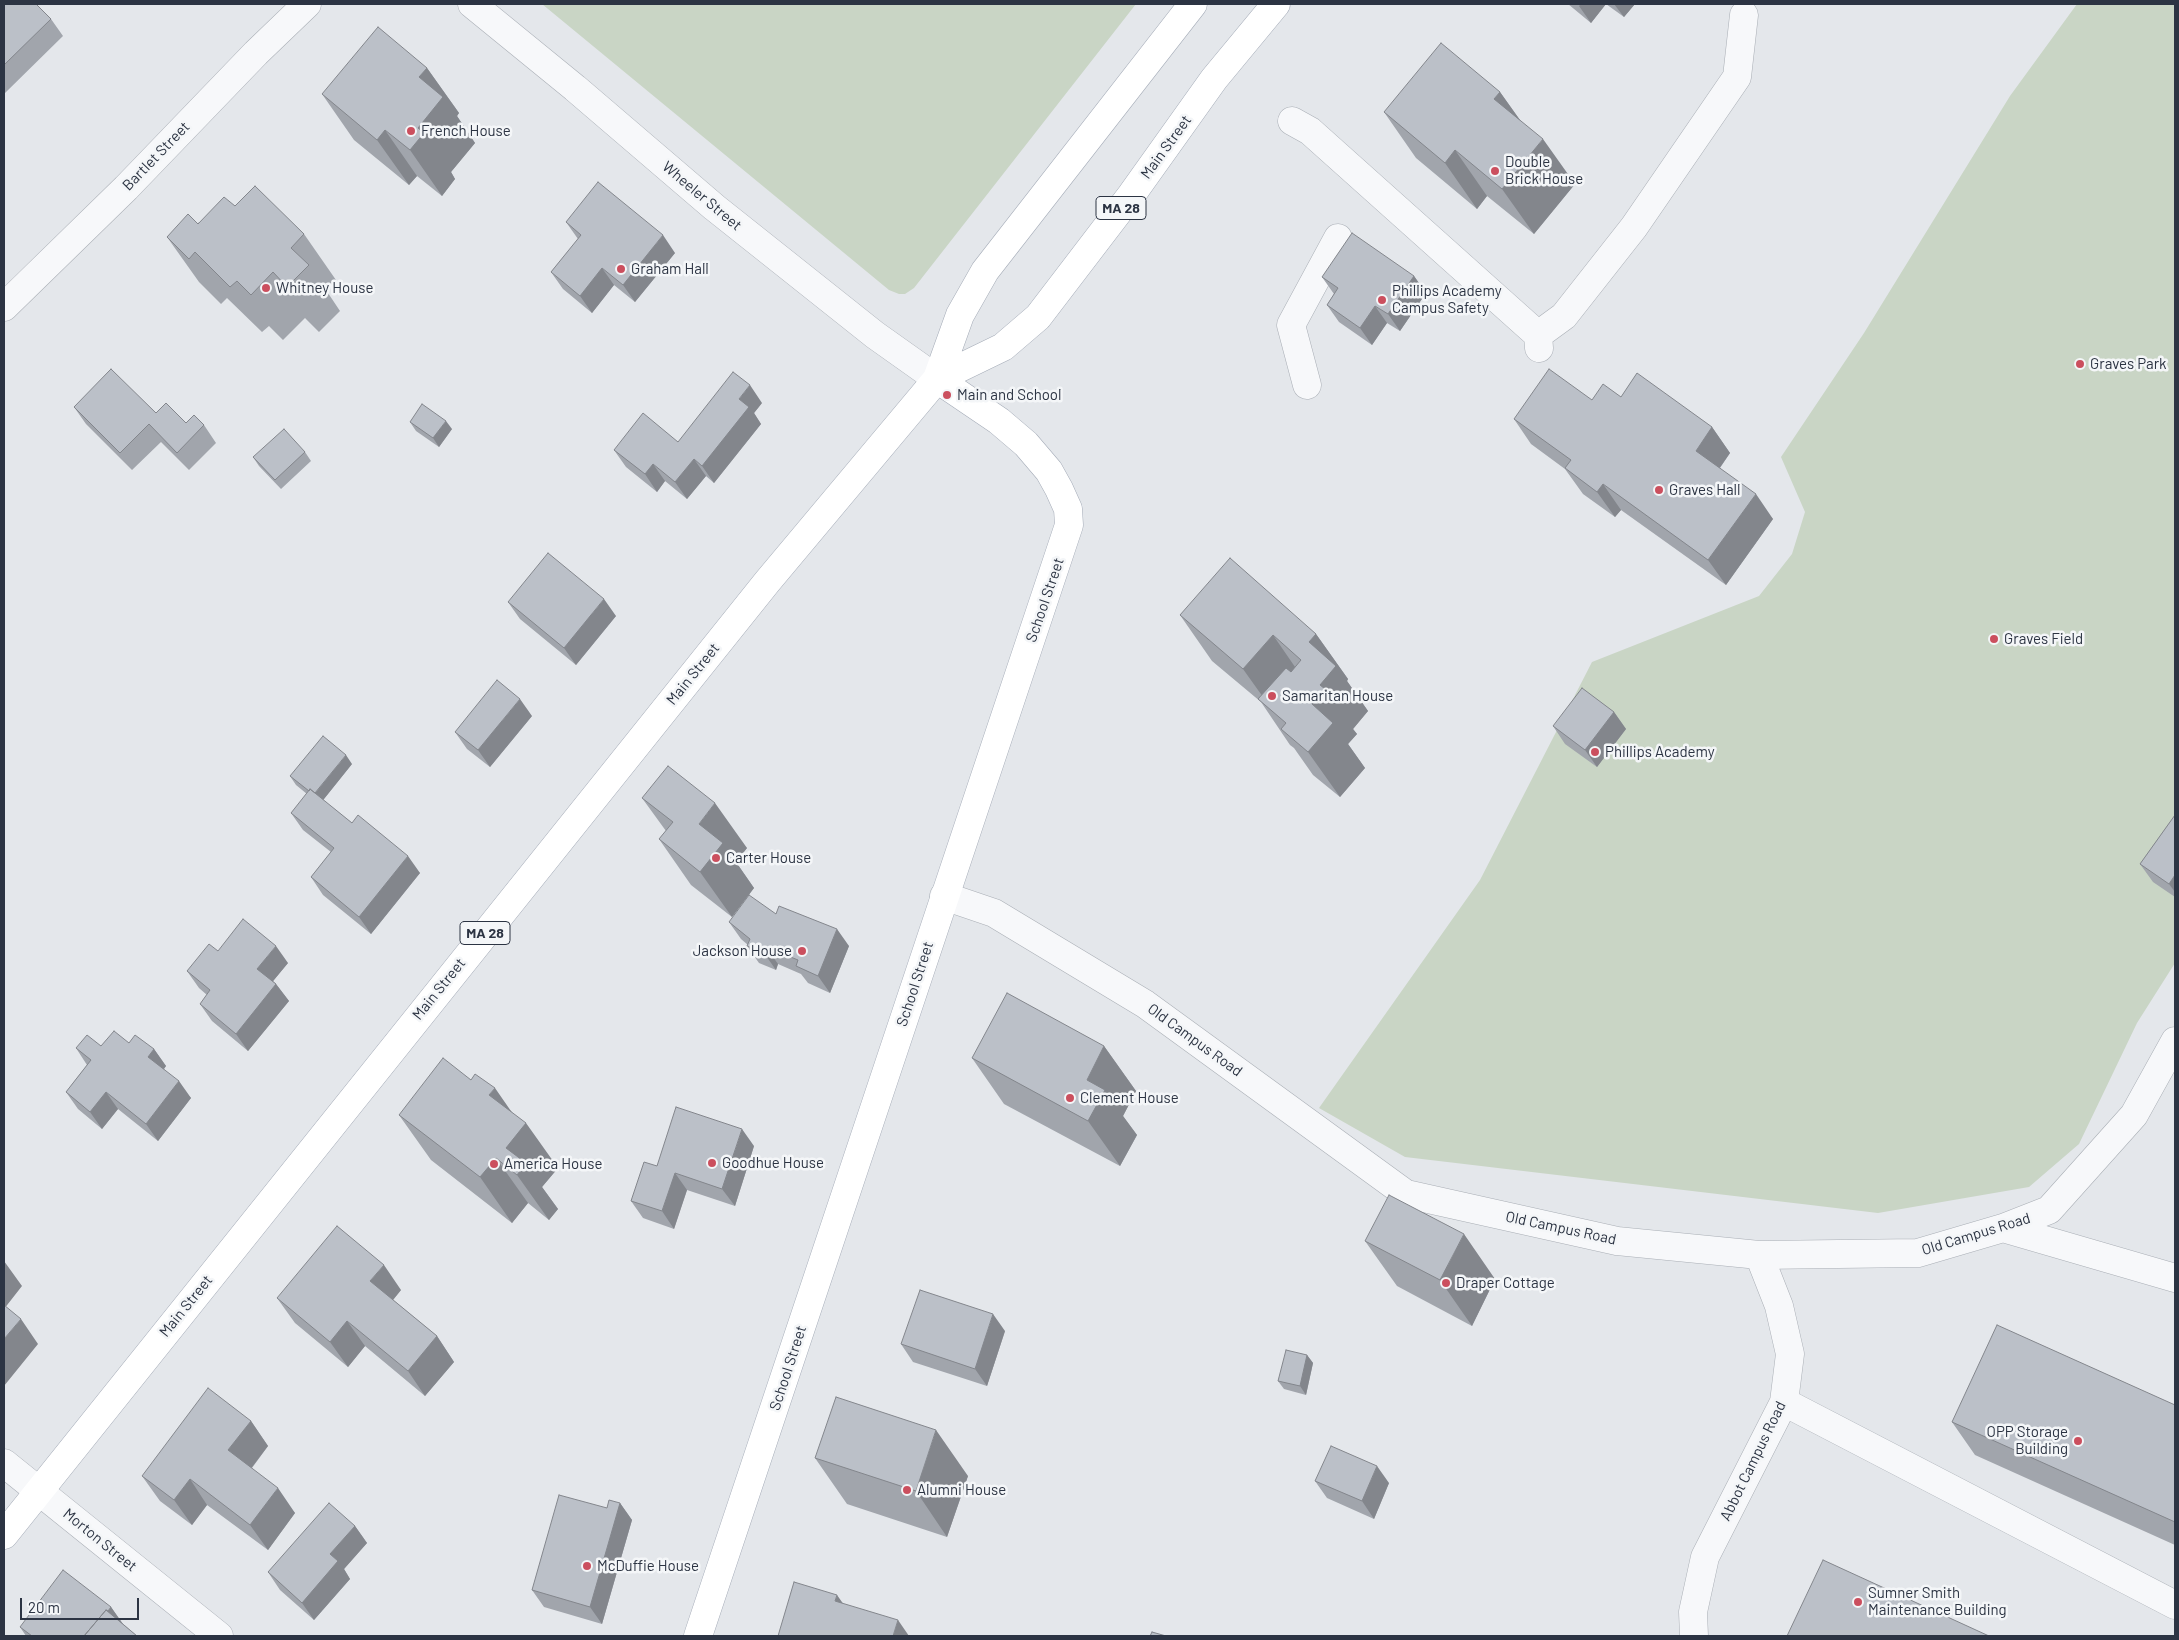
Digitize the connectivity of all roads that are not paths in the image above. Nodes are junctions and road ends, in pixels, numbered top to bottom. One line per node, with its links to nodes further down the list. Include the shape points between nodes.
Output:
1 (307, 4): 8 (street, Bartlet Street)
2 (472, 4): 9 (street, Wheeler Street, via 714,207 875,335)
3 (1193, 4): 9 (main road, Main Street / MA 28, via 985,271 960,315)
4 (1276, 4): 9 (main road, Main Street / MA 28, via 1214,79 1038,317 1003,347)
5 (1744, 15): 6 (street, via 1737,77 1634,227 1564,316 1539,342 1310,131)
6 (1292, 121)
7 (1338, 238): 10 (street, via 1291,325)
8 (4, 307)
9 (937, 379): 11 (main road, School Street, via 999,421 1026,444 1049,471 1068,509 1068,525); 18 (main road, Main Street / MA 28, via 767,582)
10 (1307, 385)
11 (944, 896): 14 (street, Old Campus Road, via 994,914 1145,1004 1406,1194 1618,1241); 22 (main road, School Street)
12 (2175, 1041): 13 (street, Old Campus Road, via 2134,1115 2049,1210)
13 (2003, 1228): 14 (street, Old Campus Road, via 1918,1254); 15 (street)
14 (1760, 1255): 16 (street, Abbot Campus Road, via 1779,1306 1790,1354)
15 (2175, 1278)
16 (1784, 1402): 20 (street); 23 (street, Abbot Campus Road, via 1705,1557 1693,1612)
17 (4, 1463): 18 (street, Morton Street)
18 (39, 1491): 19 (main road, Main Street / MA 28); 21 (street, Morton Street)
19 (4, 1535)
20 (2175, 1605)
21 (219, 1636)
22 (698, 1636)
23 (1694, 1636)

